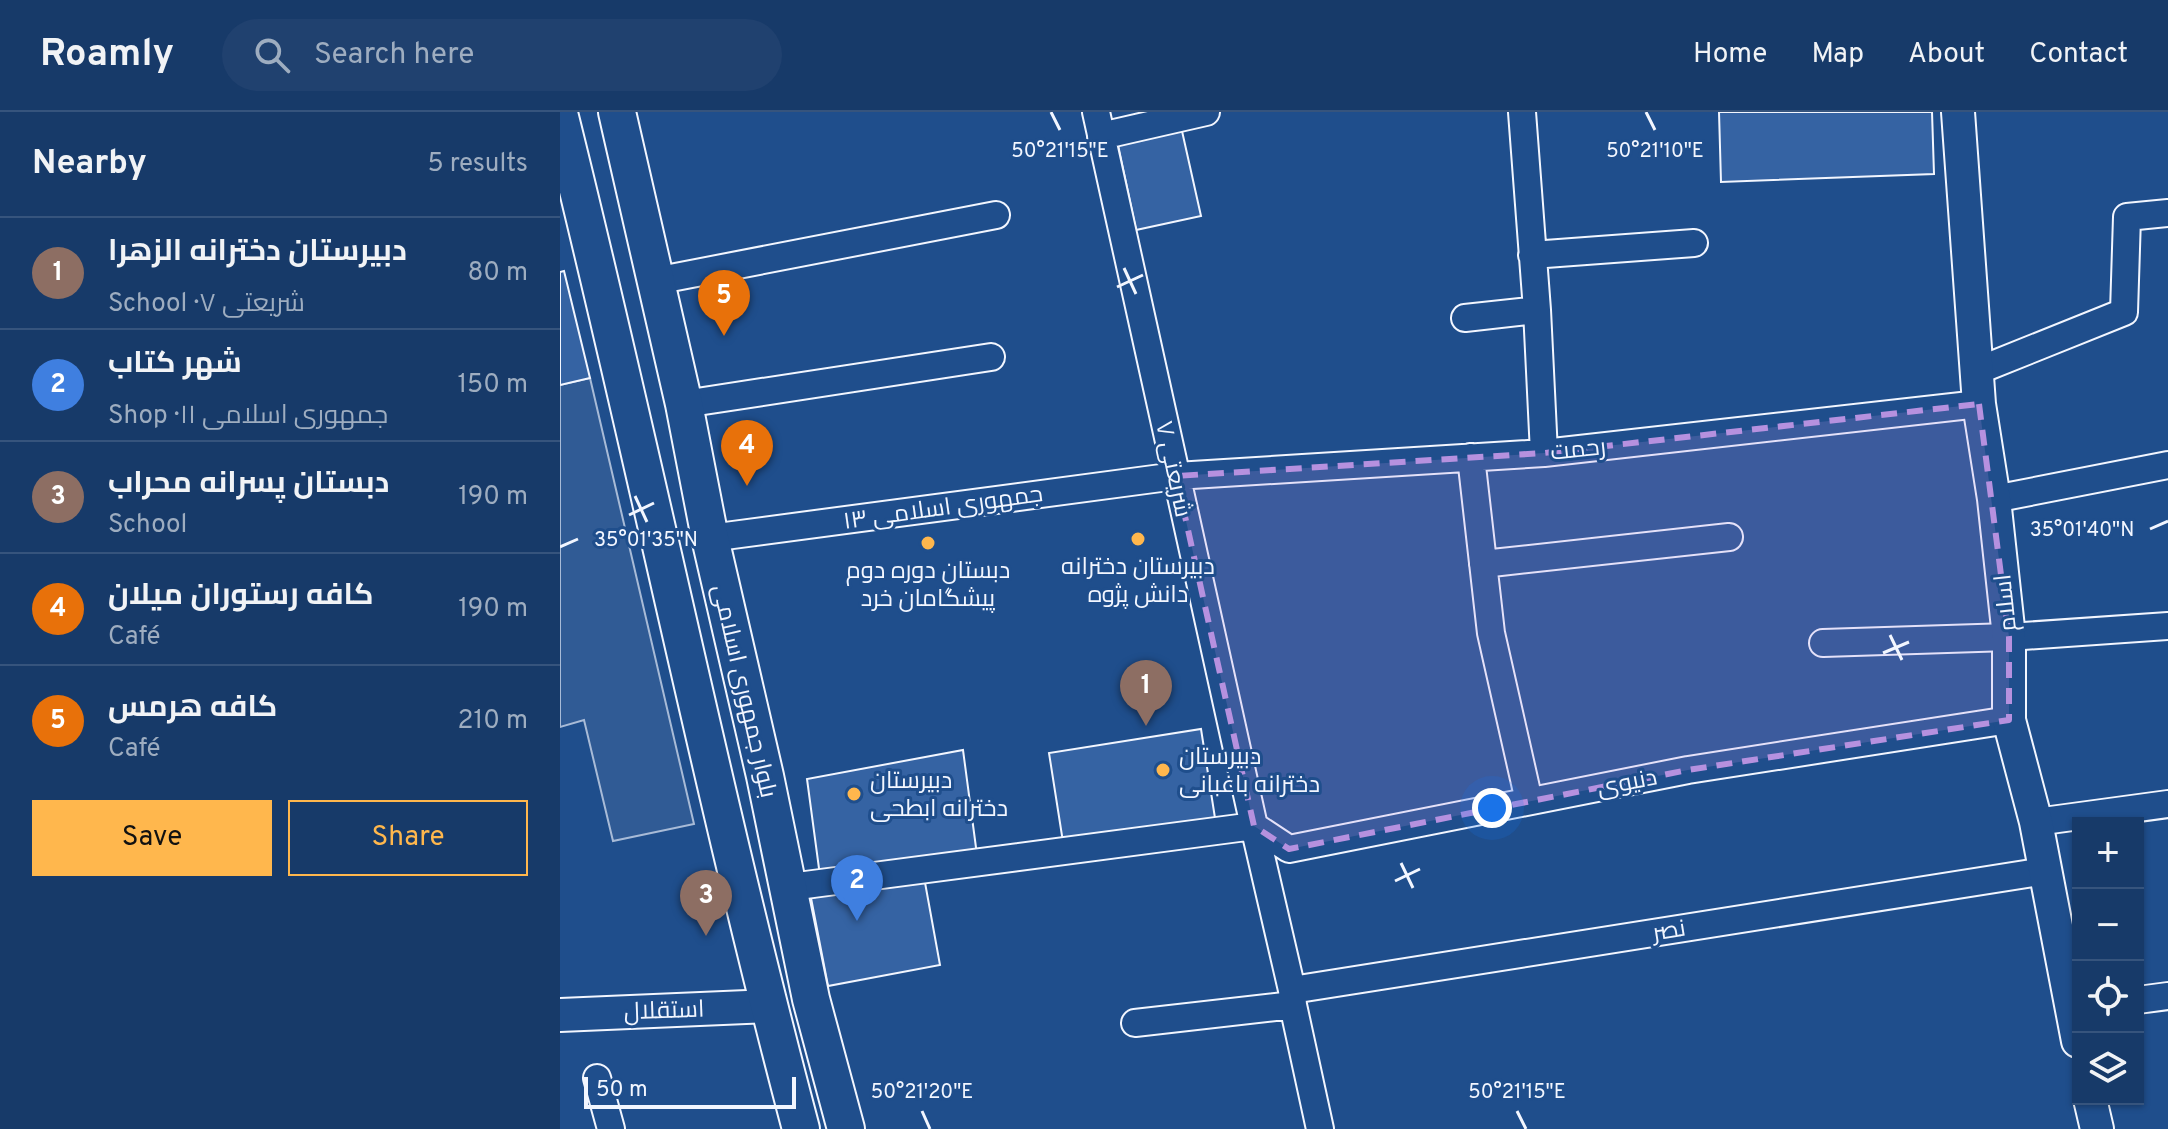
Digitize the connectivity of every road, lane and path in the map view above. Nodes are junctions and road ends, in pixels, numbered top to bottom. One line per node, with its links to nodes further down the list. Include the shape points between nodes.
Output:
1 (617, 112): 12 (main road, بلوار جمهوری اسلامی)
2 (1206, 112): 6 (street)
3 (1522, 112): 11 (street)
4 (1958, 112): 16 (street, اسلام)
5 (560, 117): 7 (main road, بلوار جمهوری اسلامی)
6 (1099, 124): 22 (street, شریعتی ۷)
7 (570, 196): 42 (main road, بلوار جمهوری اسلامی, via 609,311)
8 (2168, 213): 16 (street, via 2127,217 2124,312)
9 (996, 215): 12 (street)
10 (1694, 243): 11 (street)
11 (1532, 255): 13 (street)
12 (655, 281): 17 (main road, بلوار جمهوری اسلامی)
13 (1537, 310): 14 (street); 19 (street)
14 (1465, 318)
15 (991, 357): 17 (street)
16 (1977, 371): 18 (street, اسلام)
17 (684, 404): 25 (main road, بلوار جمهوری اسلامی)
18 (1979, 404): 19 (street, رحمت); 23 (street, اسلام)
19 (1544, 453): 20 (street, رحمت)
20 (1471, 457): 22 (street, رحمت); 26 (street)
21 (2168, 465): 23 (street)
22 (1176, 476): 25 (street, جمهوری اسلامی ۱۳); 34 (street, شریعتی ۷)
23 (1994, 499): 28 (street, اسلام)
24 (1729, 537): 26 (street)
25 (710, 538): 36 (main road, بلوار جمهوری اسلامی)
26 (1483, 564): 31 (street, via 1491,633)
27 (2168, 626): 28 (street)
28 (2009, 637): 29 (street); 30 (street, اسلام)
29 (1823, 643)
30 (2009, 720): 31 (street, دنیوی, via 1688,770); 33 (street, اسلام)
31 (1529, 801): 34 (street, دنیوی, via 1289,849)
32 (2168, 804): 33 (street)
33 (2036, 822): 35 (street, اسلام)
34 (1254, 826): 36 (street); 38 (street, شریعتی ۷)
35 (2045, 871): 38 (street, نصر); 40 (street, اسلام)
36 (790, 887): 39 (main road, بلوار جمهوری اسلامی)
37 (2168, 996): 41 (street)
38 (1292, 997): 44 (street, نصر); 50 (street, شریعتی ۷)
39 (811, 999): 42 (main road); 49 (main road, بلوار جمهوری اسلامی)
40 (2072, 999)
41 (2144, 999)
42 (768, 1006): 43 (street, استقلال); 48 (main road, بلوار جمهوری اسلامی)
43 (560, 1015)
44 (1135, 1023)
45 (597, 1078): 47 (street)
46 (2091, 1105): 51 (street)
47 (611, 1129)
48 (801, 1129)
49 (846, 1129)
50 (1320, 1129)
51 (2097, 1129)

